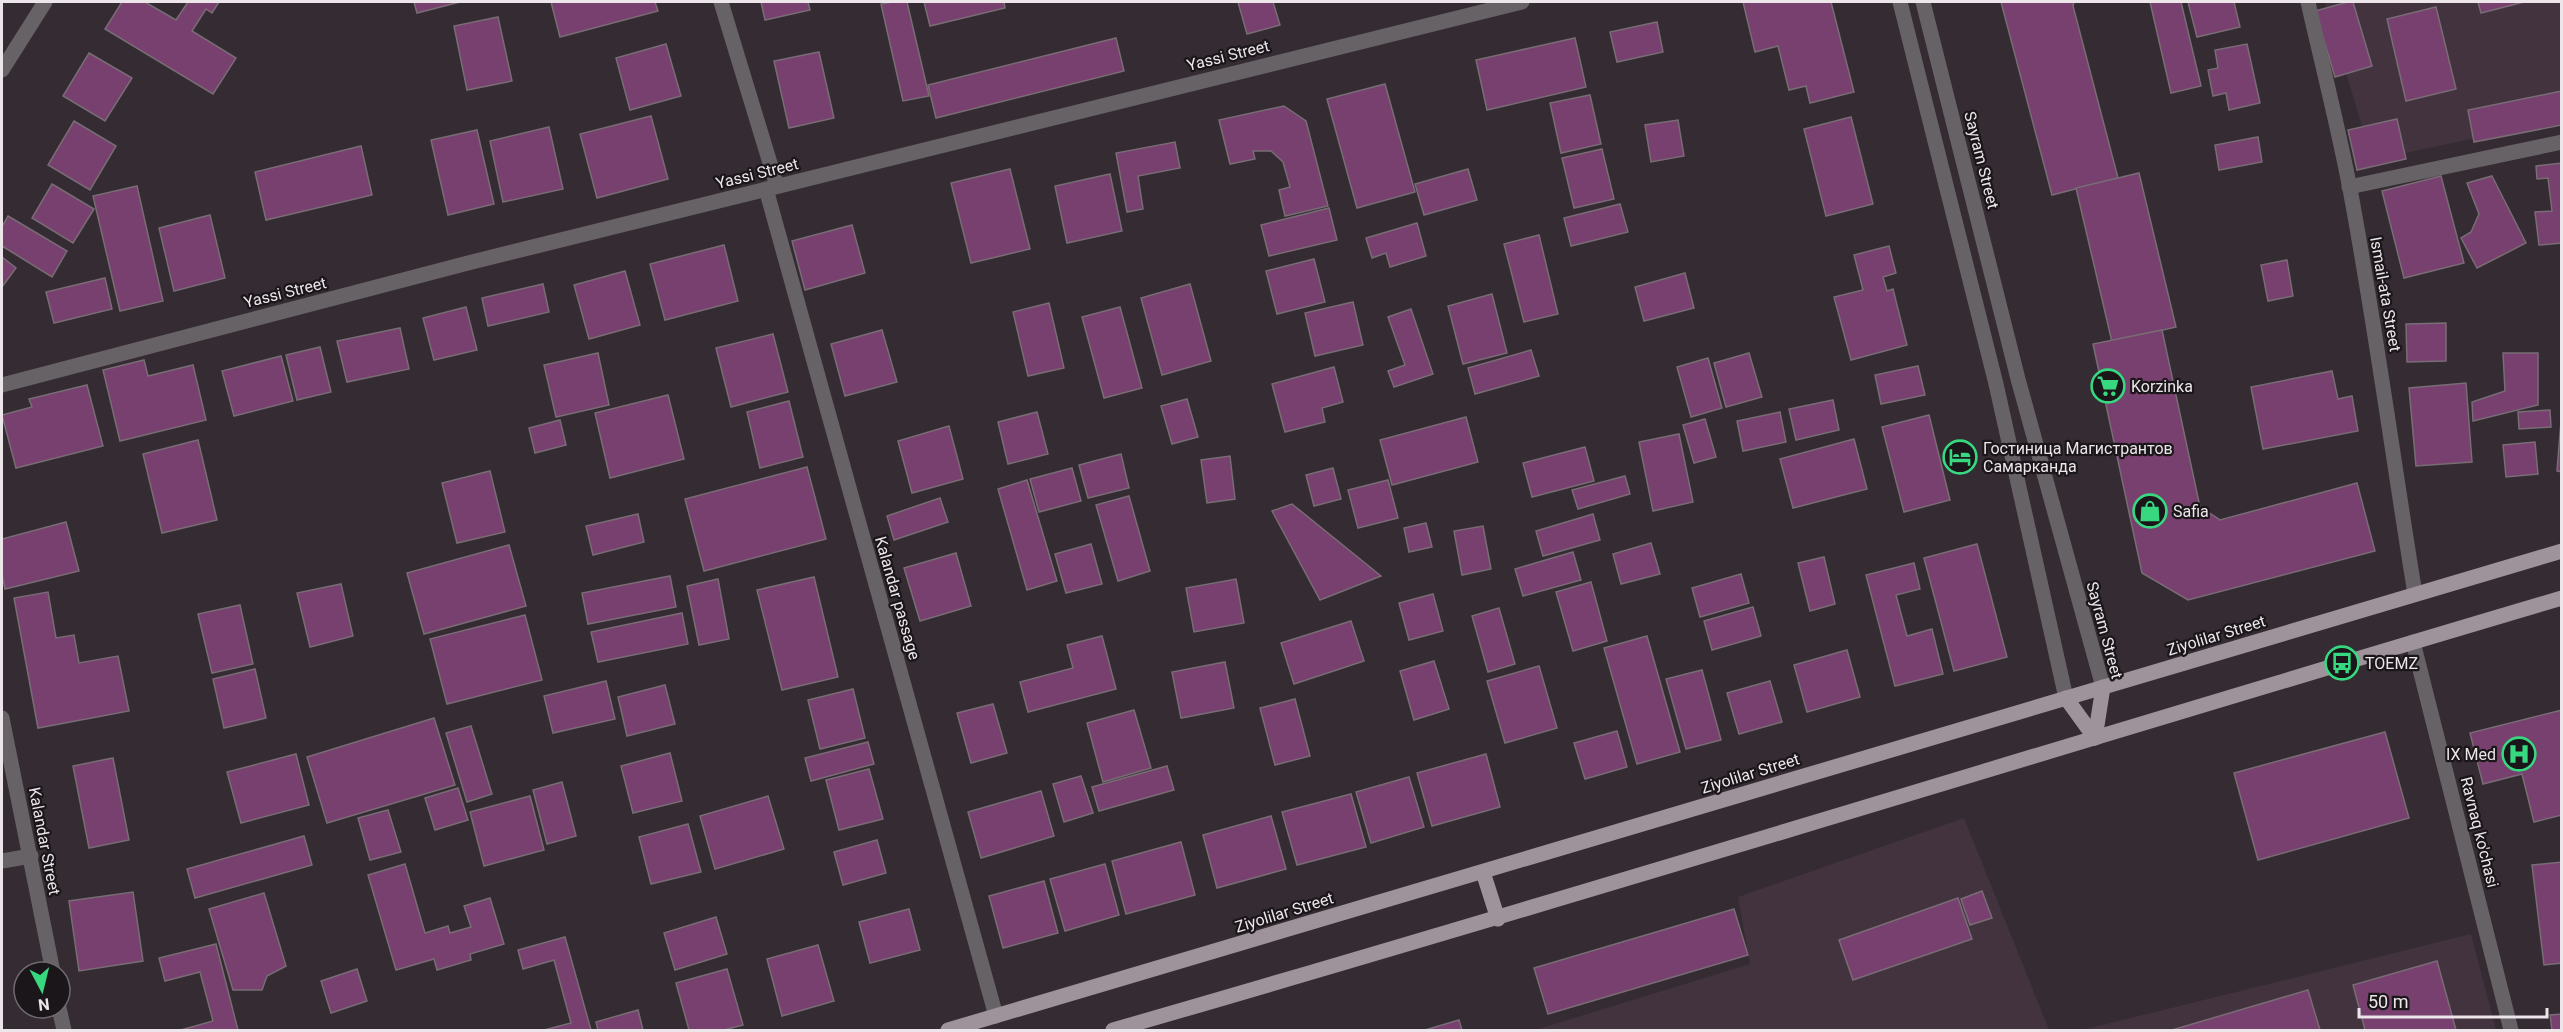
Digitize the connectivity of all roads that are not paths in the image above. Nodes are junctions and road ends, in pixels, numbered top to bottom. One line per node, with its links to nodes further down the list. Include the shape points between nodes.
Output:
1 (45, 2): 7 (street)
2 (721, 2): 10 (street, Kalandar passage)
3 (1522, 2): 10 (street, Yassi Street)
4 (1900, 2): 17 (street, via 1996,384)
5 (1923, 2): 16 (street, Sayram Street, via 2018,379)
6 (2308, 2): 9 (street, Ismail-ata Street)
7 (2, 70)
8 (2562, 142): 9 (street)
9 (2349, 187): 13 (street, Ismail-ata Street)
10 (772, 188): 11 (street, Yassi Street); 25 (street, Kalandar passage)
11 (2, 385)
12 (2562, 551): 13 (main road, Ziyolilar Street)
13 (2415, 594): 16 (main road, Ziyolilar Street)
14 (2562, 598): 15 (main road)
15 (2413, 642): 19 (main road); 28 (street, Ravnaq ko'chasi)
16 (2103, 687): 17 (main road, Ziyolilar Street); 19 (main road, Sayram Street)
17 (2066, 698): 19 (main road); 22 (main road, Ziyolilar Street)
18 (2, 718): 20 (street, Kalandar Street)
19 (2094, 738): 23 (main road)
20 (31, 856): 21 (street); 24 (street, Kalandar Street)
21 (2, 861)
22 (1483, 872): 23 (main road); 25 (main road, Ziyolilar Street)
23 (1498, 919): 27 (main road)
24 (51, 960)
25 (996, 1016): 26 (main road, Ziyolilar Street)
26 (948, 1030)
27 (1113, 1030)
28 (2511, 1030)

